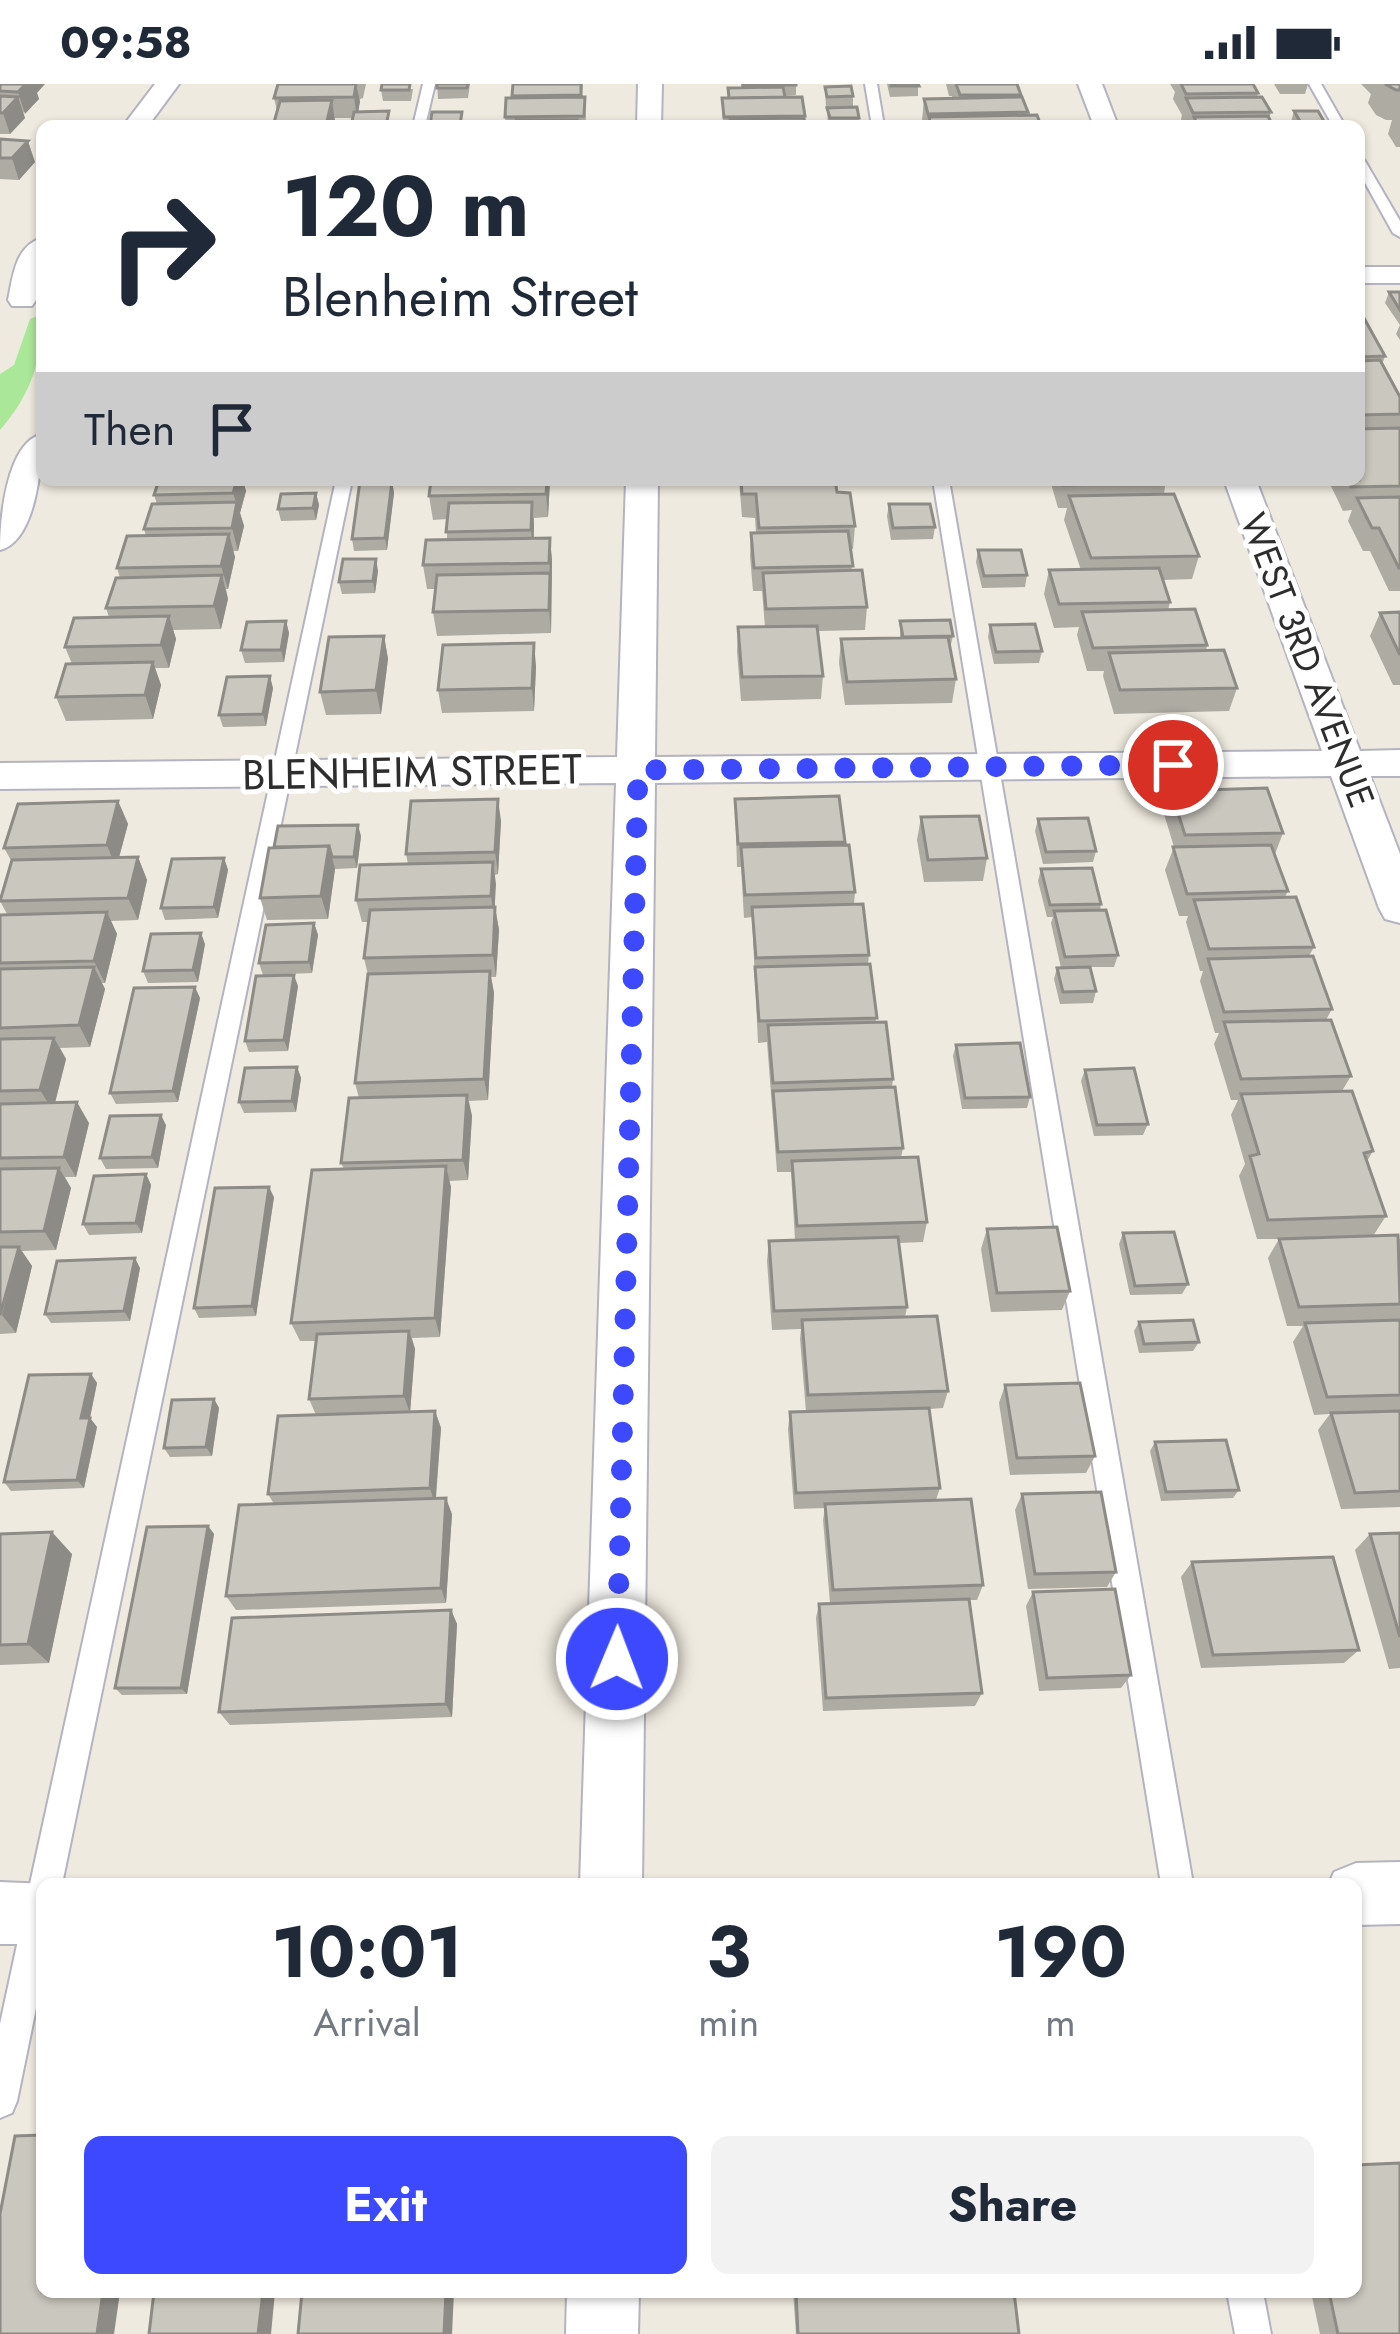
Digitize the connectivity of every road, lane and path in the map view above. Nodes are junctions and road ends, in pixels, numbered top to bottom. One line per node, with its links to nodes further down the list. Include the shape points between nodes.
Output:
1 (167, 84): 7 (street)
2 (429, 84): 8 (lane)
3 (650, 84): 9 (street)
4 (871, 84): 10 (lane)
5 (1090, 84): 11 (street)
6 (1315, 84): 12 (lane)
7 (140, 120)
8 (420, 120)
9 (649, 120)
10 (877, 120)
11 (1104, 120)
12 (1336, 120)
13 (1365, 172): 14 (lane)
14 (1400, 233)
15 (36, 254): 18 (street)
16 (1365, 275): 17 (street)
17 (1400, 275)
18 (22, 300)
19 (36, 458): 24 (street)
20 (343, 486): 29 (lane)
21 (642, 486): 28 (street)
22 (942, 486): 27 (lane)
23 (1242, 486): 25 (street, WEST 3RD AVENUE)
24 (0, 541)
25 (1346, 763): 26 (street, BLENHEIM STREET); 27 (street, BLENHEIM STREET); 31 (street, WEST 3RD AVENUE)
26 (1400, 763)
27 (991, 766): 28 (street, BLENHEIM STREET); 34 (lane)
28 (638, 770): 29 (street, BLENHEIM STREET); 33 (street)
29 (284, 773): 30 (street, BLENHEIM STREET); 32 (lane)
30 (0, 776)
31 (1400, 908)
32 (40, 1878)
33 (611, 1878)
34 (1176, 1878)
35 (1400, 1893): 36 (street)
36 (1362, 1894)
37 (34, 1905): 38 (lane)
38 (0, 2101)
39 (603, 2298): 41 (street)
40 (1246, 2298): 42 (lane)
41 (602, 2334)
42 (1252, 2334)

